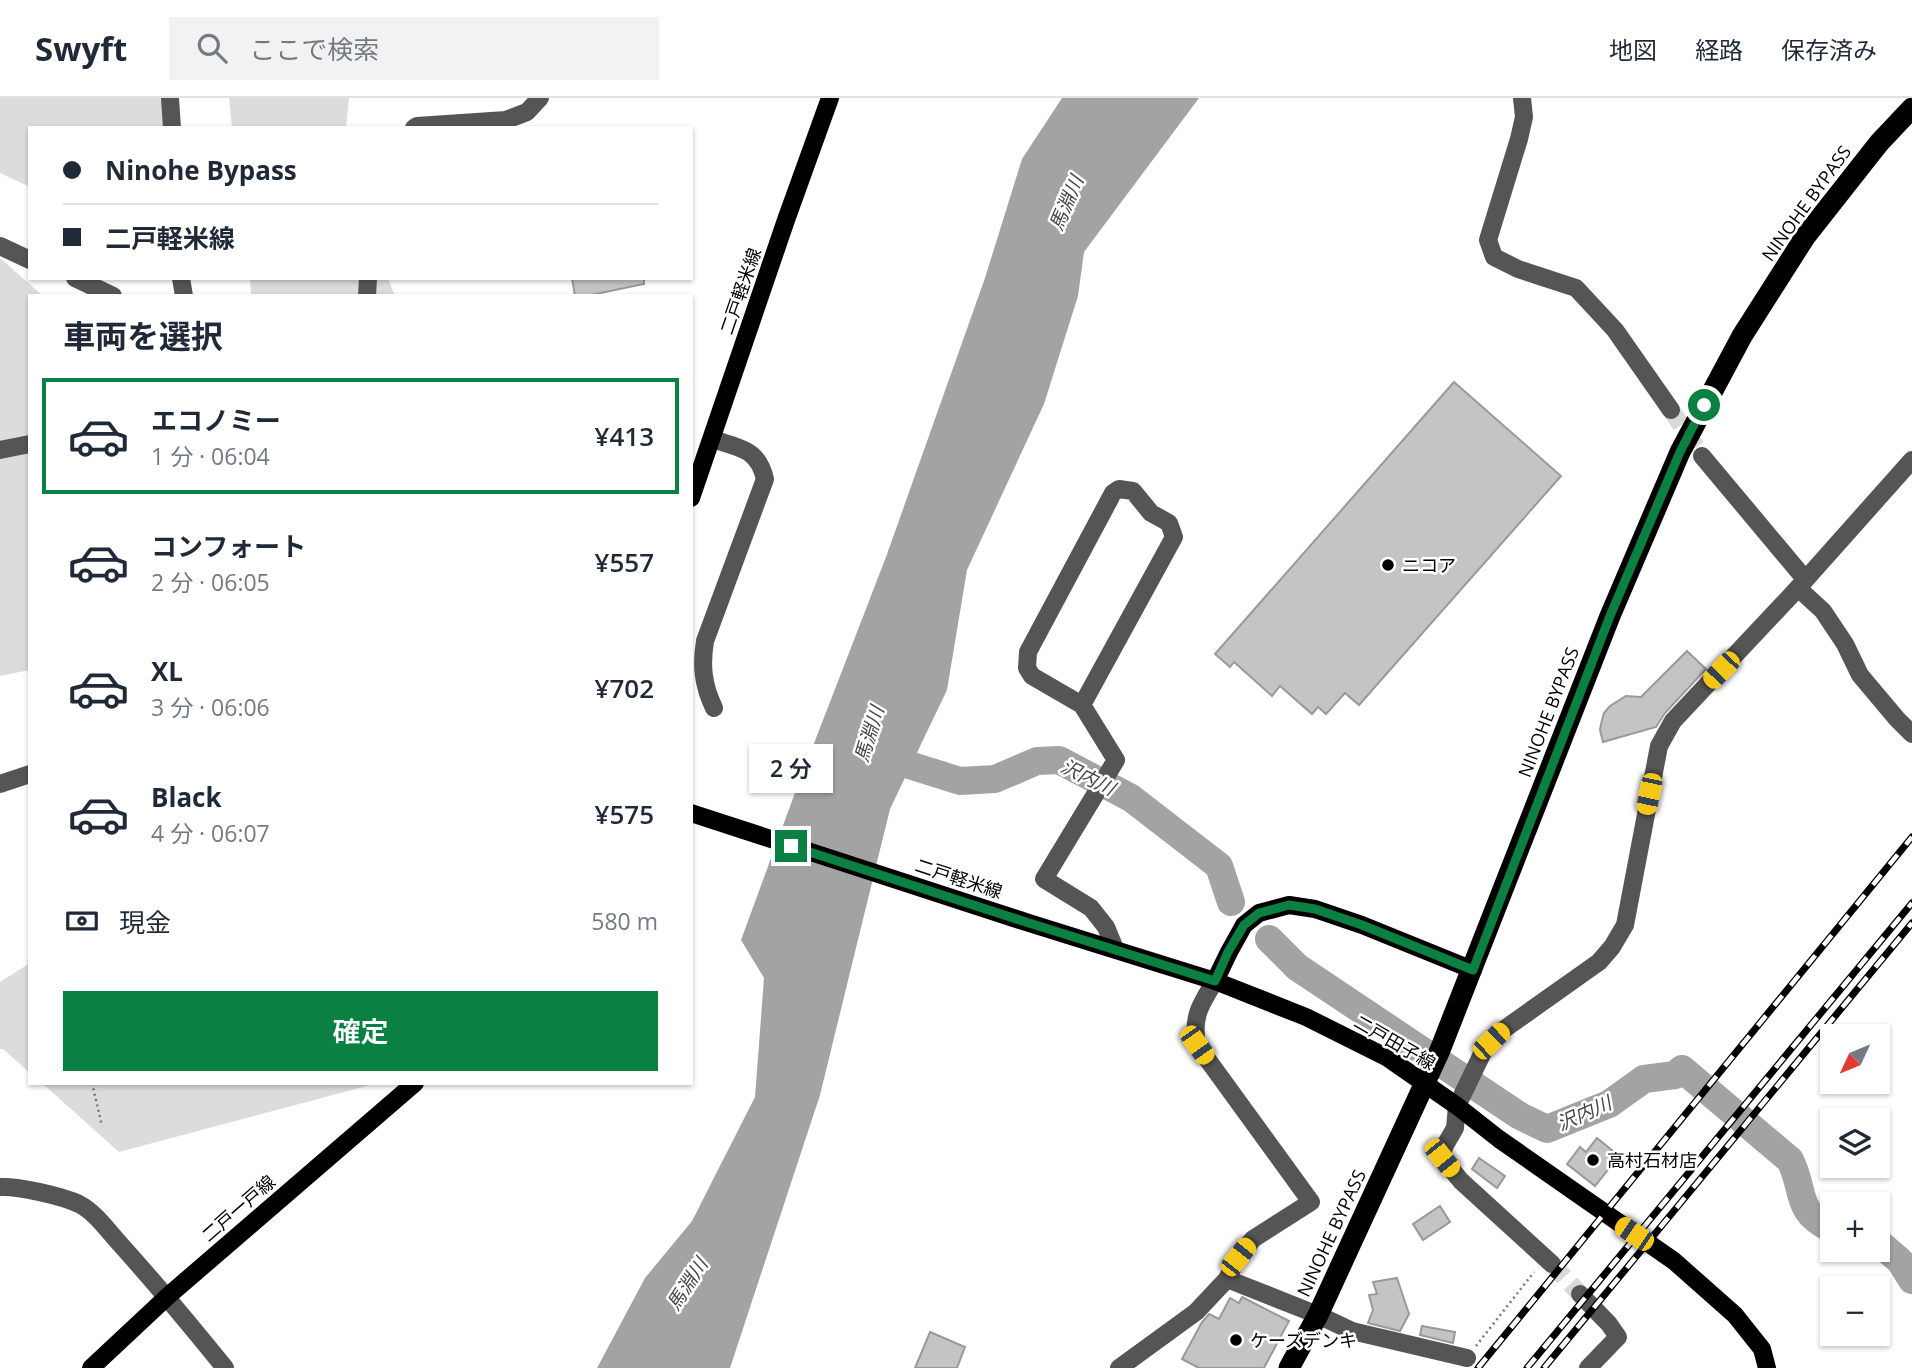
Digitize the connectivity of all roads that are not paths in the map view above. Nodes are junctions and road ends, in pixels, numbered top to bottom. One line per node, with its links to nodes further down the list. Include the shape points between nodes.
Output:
1 (170, 98): 6 (street)
2 (540, 98): 7 (street, via 527,112 506,120)
3 (830, 98): 13 (main road, 二戸軽米線)
4 (1522, 98): 12 (street, via 1519,139 1488,240 1494,257 1576,288 1615,330)
5 (1912, 108): 27 (highway, NINOHE BYPASS, via 1805,237 1742,335 1680,452 1610,616)
6 (172, 126)
7 (416, 126)
8 (0, 246): 9 (street)
9 (28, 259)
10 (79, 280): 11 (street)
11 (109, 294)
12 (1671, 410)
13 (712, 439): 18 (main road, 二戸軽米線); 21 (street, via 749,451 763,467 765,479 705,641 703,678)
14 (28, 444): 15 (street)
15 (0, 450)
16 (1702, 456): 19 (street)
17 (1912, 460): 19 (street)
18 (693, 493)
19 (1801, 584): 22 (street, via 1845,644 1860,675); 30 (street, via 1673,721 1659,746 1625,925 1612,947 1599,962 1491,1041)
20 (1082, 705): 20 (street, via 1174,537 1169,523 1151,513 1133,491 1113,493 1028,652 1027,668 1032,676); 26 (street, via 1116,760 1044,879 1091,908)
21 (714, 708)
22 (1912, 734)
23 (28, 776): 24 (street)
24 (0, 785)
25 (693, 814): 26 (main road, 二戸軽米線)
26 (1115, 949): 28 (main road, 二戸軽米線)
27 (1473, 970): 28 (main road, via 1362,925 1289,905 1259,913 1244,925); 36 (highway, NINOHE BYPASS, via 1418,1102)
28 (1215, 981): 30 (main road, 二戸田子線, via 1306,1017 1388,1058); 33 (street, via 1198,1009 1197,1045 1311,1202 1252,1238)
29 (413, 1085): 35 (main road, 二戸一戸線)
30 (1457, 1106): 32 (street, via 1455,1128 1442,1158); 43 (main road, 二戸田子線, via 1674,1261 1735,1315 1762,1349)
31 (0, 1187): 35 (street, via 79,1204)
32 (1548, 1261)
33 (1227, 1279): 36 (street); 40 (street, via 1196,1312)
34 (1580, 1294): 42 (street, via 1618,1337)
35 (168, 1296): 38 (main road, 二戸一戸線); 39 (street)
36 (1318, 1315): 37 (street, via 1352,1331); 41 (highway, NINOHE BYPASS)
37 (1467, 1358)
38 (91, 1368)
39 (225, 1368)
40 (1118, 1368)
41 (1289, 1368)
42 (1588, 1368)
43 (1767, 1368)

